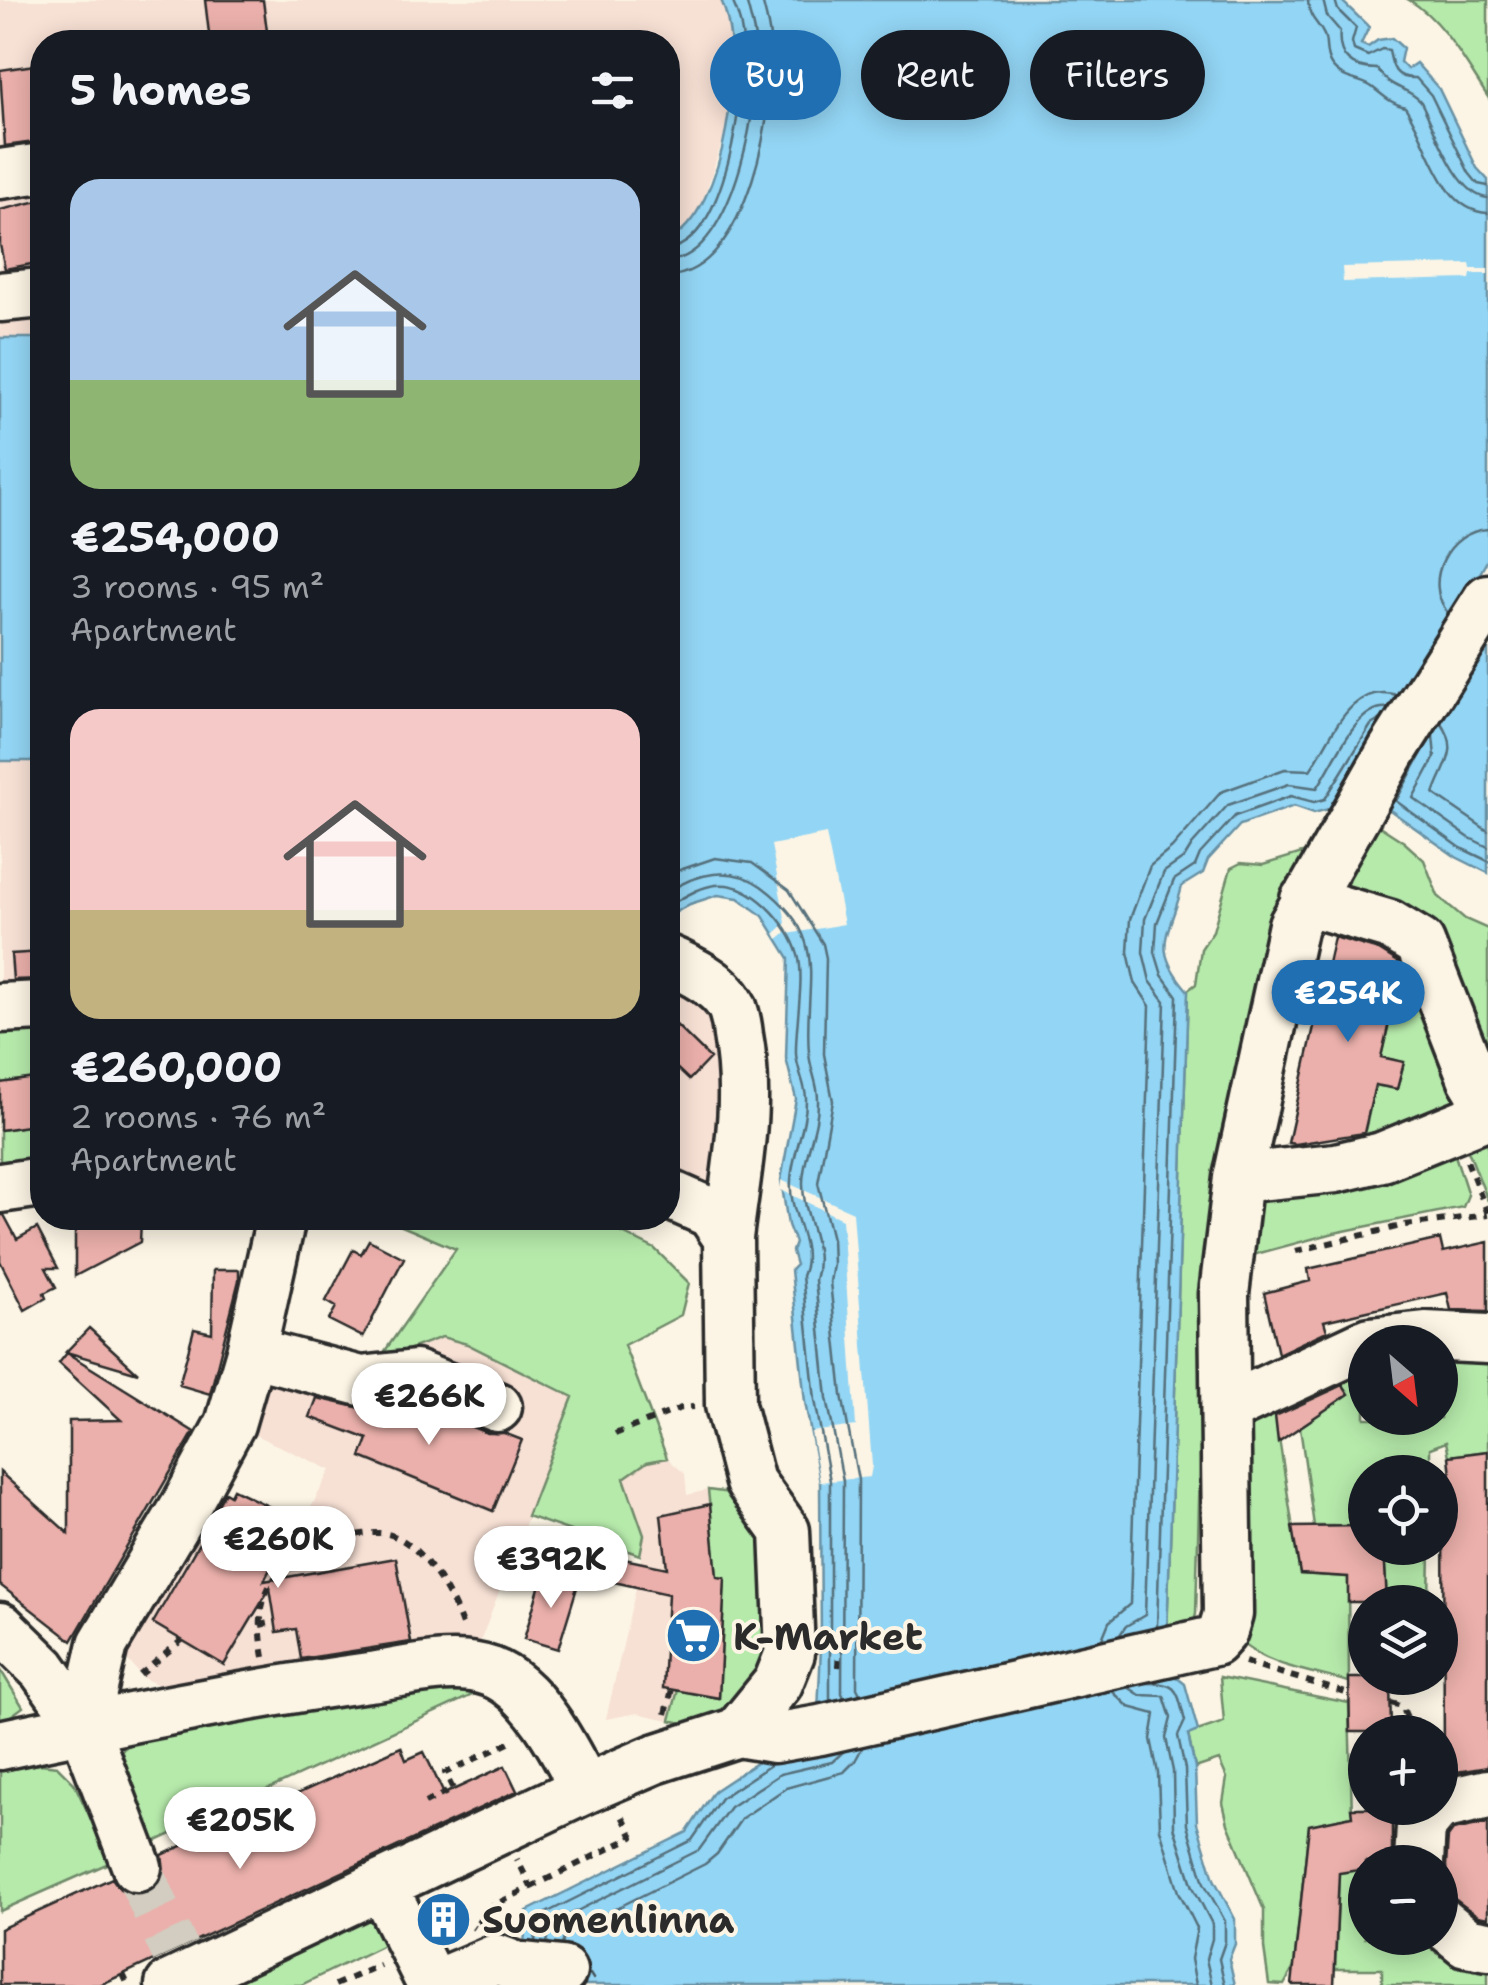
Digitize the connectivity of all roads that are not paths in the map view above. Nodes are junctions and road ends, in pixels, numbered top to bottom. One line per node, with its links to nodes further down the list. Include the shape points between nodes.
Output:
1 (30, 170): 2 (lane)
2 (0, 174)
3 (30, 294): 4 (lane)
4 (0, 297)
5 (1488, 599): 6 (lane)
6 (1305, 900): 10 (lane, via 1390,926 1420,943 1473,1079); 11 (lane, via 1293,926)
7 (680, 966): 16 (lane, via 731,1005 746,1076)
8 (0, 1006): 9 (lane)
9 (30, 1006)
10 (1476, 1115): 11 (lane, via 1382,1157)
11 (1238, 1178): 22 (lane, via 1224,1294)
12 (30, 1184): 13 (lane)
13 (0, 1188)
14 (680, 1199): 16 (lane, via 711,1213)
15 (278, 1230): 19 (lane)
16 (728, 1238): 25 (lane, via 730,1405 750,1482 786,1530 790,1652 778,1683)
17 (1458, 1338): 18 (lane)
18 (1488, 1339)
19 (252, 1352): 21 (lane, via 361,1381 414,1375); 24 (lane, via 230,1424 103,1644)
20 (1348, 1352): 22 (lane)
21 (497, 1407)
22 (1226, 1408): 25 (lane, via 1228,1614 1214,1641 820,1730 774,1738)
23 (0, 1627): 24 (lane, via 44,1669)
24 (84, 1727): 26 (lane); 27 (lane, via 269,1690 470,1668 517,1687); 30 (lane)
25 (738, 1732): 27 (lane)
26 (0, 1744)
27 (594, 1785): 31 (lane)
28 (1488, 1794): 29 (lane)
29 (1458, 1801)
30 (136, 1867)
31 (382, 1885): 35 (lane); 36 (lane)
32 (1458, 1936): 33 (lane)
33 (1488, 1946)
34 (563, 1962): 35 (lane, via 515,1966 485,1944)
35 (426, 1973)
36 (180, 1974)

